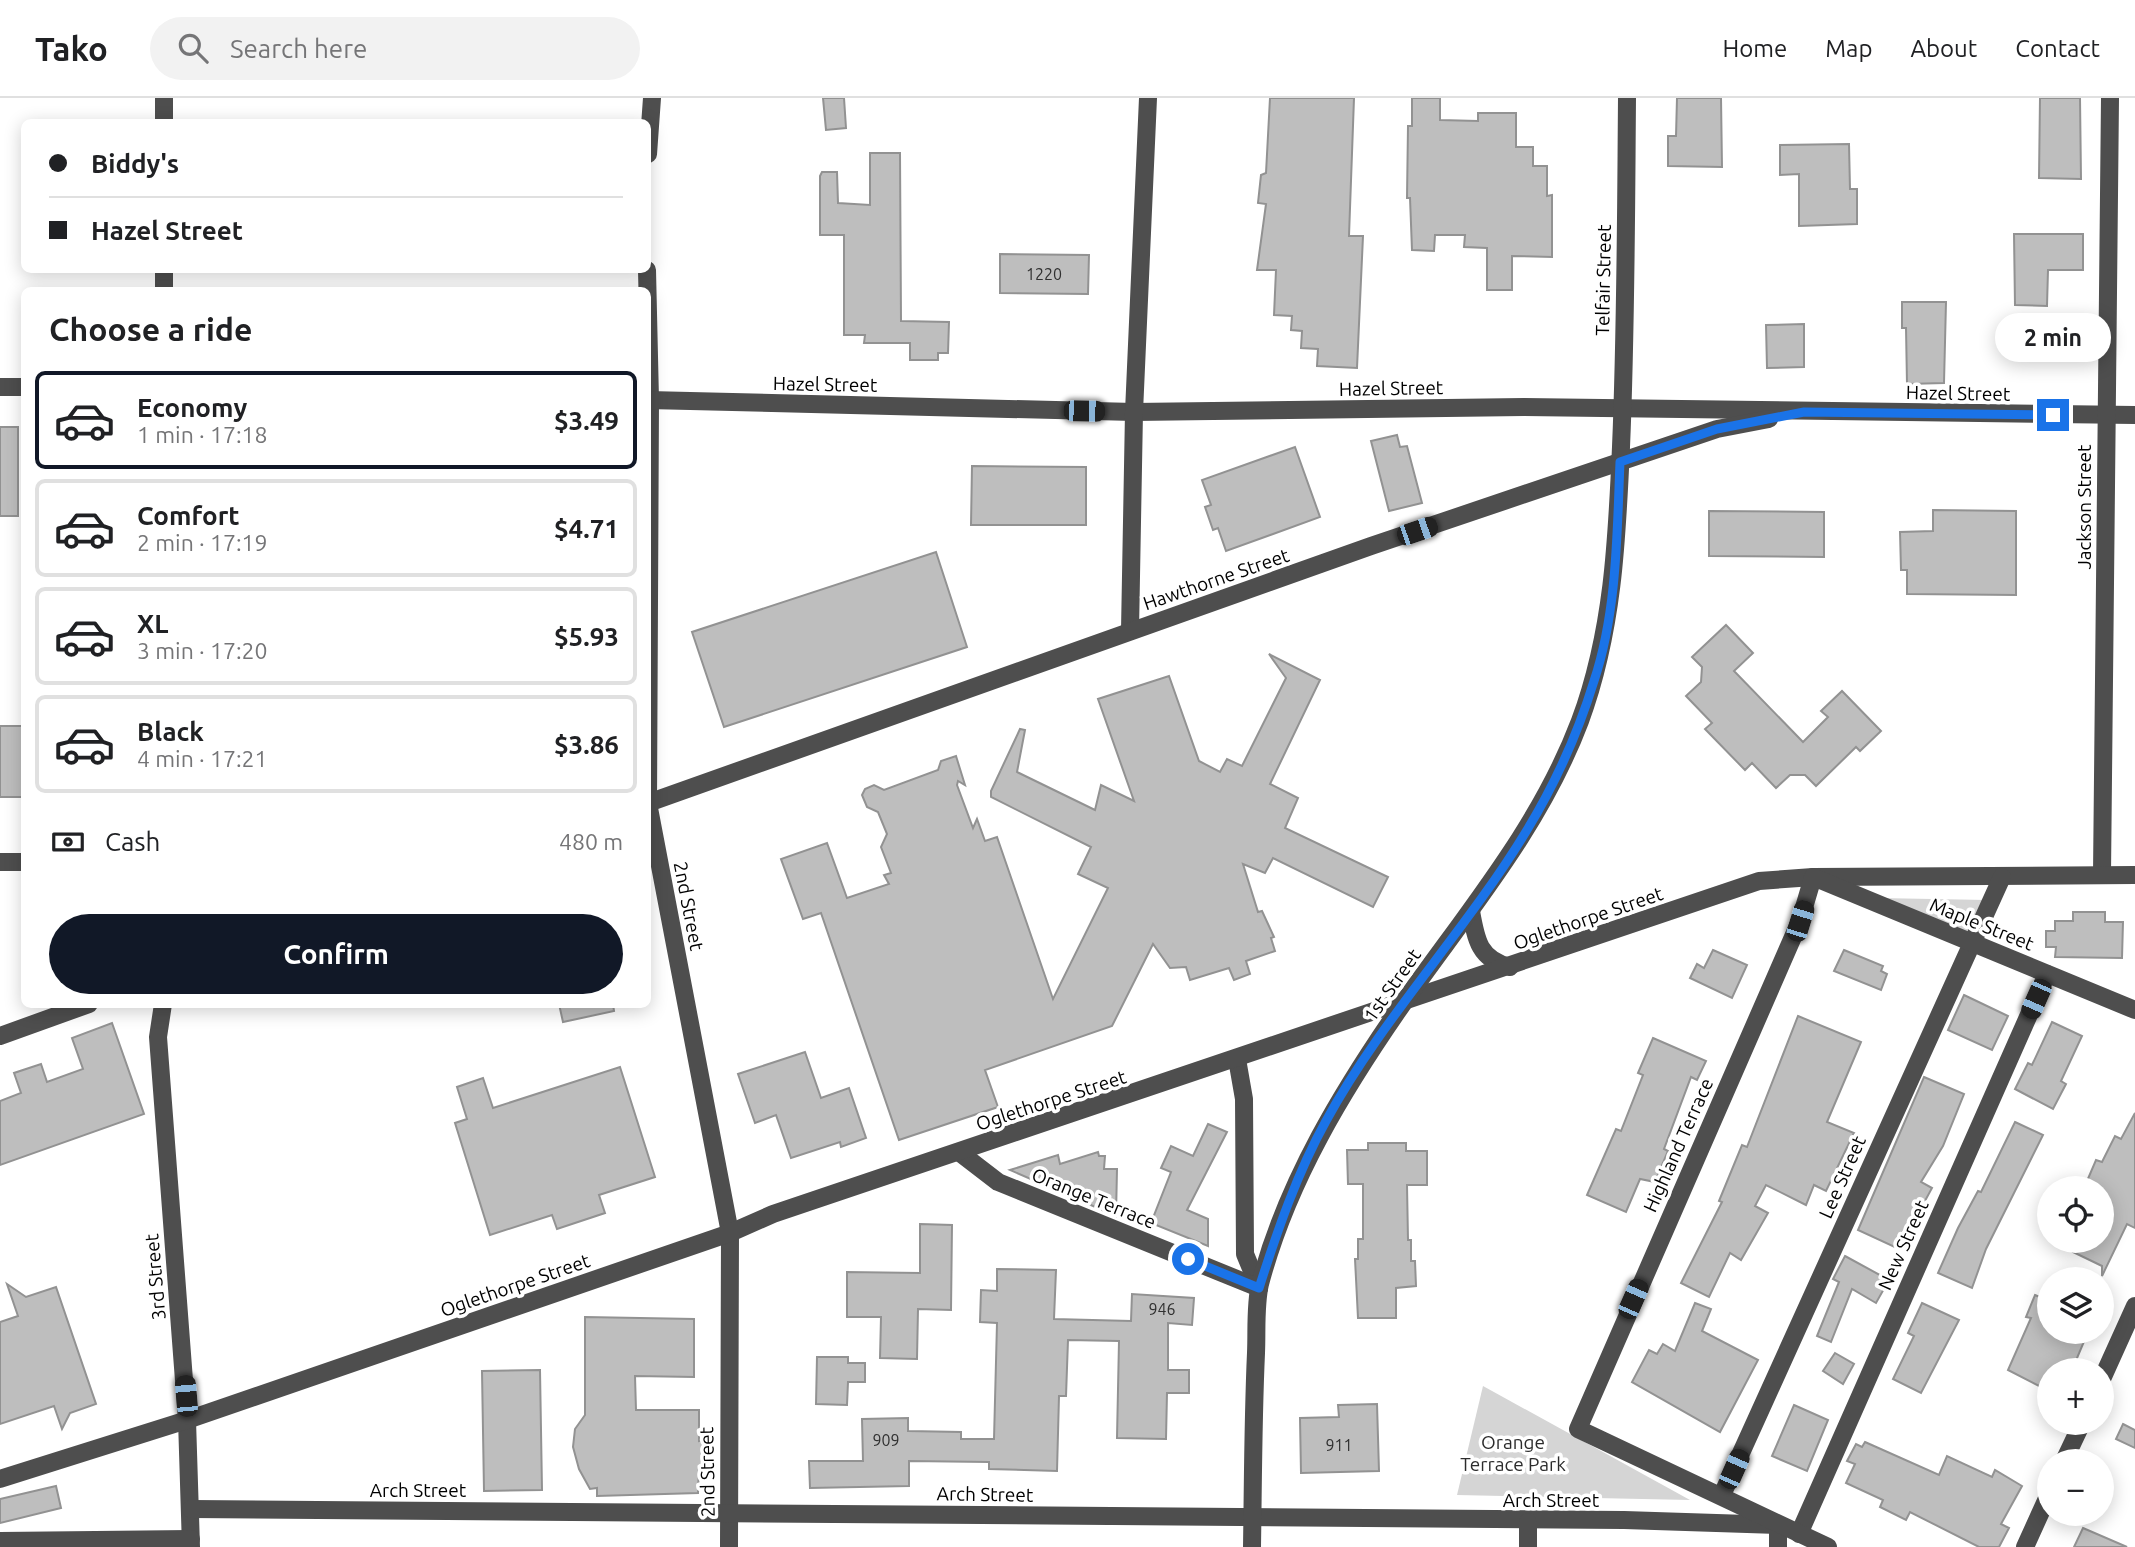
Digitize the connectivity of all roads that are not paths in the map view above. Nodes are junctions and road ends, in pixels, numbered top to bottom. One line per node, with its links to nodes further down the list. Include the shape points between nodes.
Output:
1 (164, 98): 6 (street)
2 (652, 98): 7 (street)
3 (1148, 98): 12 (street)
4 (1627, 98): 11 (street, Telfair Street)
5 (2110, 98): 14 (street, Jackson Street)
6 (164, 119)
7 (650, 119)
8 (0, 387): 9 (street)
9 (21, 387)
10 (651, 400): 12 (street, Hazel Street)
11 (1622, 407): 12 (street, Hazel Street); 13 (street, Hazel Street); 16 (street, Telfair Street)
12 (1134, 412): 17 (street)
13 (1804, 412): 14 (street, Hazel Street); 16 (street, Hawthorne Street, via 1717,429)
14 (2106, 415): 15 (street, Hazel Street); 22 (street, Jackson Street)
15 (2135, 415)
16 (1620, 462): 17 (street, Hawthorne Street); 26 (street, 1st Street, via 1608,619 1595,679 1547,794)
17 (1130, 631): 18 (street, Hawthorne Street)
18 (651, 802)
19 (651, 819): 37 (street, 2nd Street)
20 (0, 862): 21 (street)
21 (21, 862)
22 (2102, 874): 23 (street, Oglethorpe Street); 25 (street, Oglethorpe Street)
23 (2135, 875)
24 (1813, 877): 25 (street, Oglethorpe Street); 27 (street, Maple Street); 28 (street, Oglethorpe Street, via 1759,881); 43 (street, Highland Terrace, via 1800,921 1578,1429)
25 (2002, 877): 27 (street, Lee Street)
26 (1471, 911): 28 (street, via 1482,950 1494,962); 30 (street, 1st Street)
27 (1971, 942): 29 (street, Maple Street); 43 (street, Lee Street)
28 (1510, 967): 30 (street, Oglethorpe Street)
29 (2047, 974): 33 (street, Maple Street); 50 (street, New Street)
30 (1403, 1004): 35 (street, Oglethorpe Street); 38 (street, 1st Street, via 1325,1121)
31 (78, 1008): 34 (street)
32 (162, 1008): 41 (street, 3rd Street, via 158,1037)
33 (2135, 1010)
34 (0, 1036)
35 (1237, 1059): 36 (street, Oglethorpe Street); 38 (street, via 1244,1100 1245,1254)
36 (959, 1152): 37 (street, Oglethorpe Street); 38 (street, Orange Terrace, via 998,1182)
37 (730, 1233): 41 (street, Oglethorpe Street); 45 (street, 2nd Street)
38 (1259, 1288): 46 (street, 1st Street)
39 (2135, 1306): 40 (street)
40 (2111, 1358)
41 (187, 1420): 42 (street, Oglethorpe Street); 44 (street, 3rd Street)
42 (0, 1479)
43 (1722, 1495): 49 (street)
44 (191, 1509): 45 (street, Arch Street); 52 (street, 3rd Street)
45 (729, 1515): 46 (street, Arch Street); 53 (street, 2nd Street)
46 (1253, 1519): 48 (street, Arch Street); 54 (street, 1st Street)
47 (2037, 1520): 58 (street)
48 (1528, 1522): 49 (street, Arch Street); 55 (street)
49 (1779, 1525): 50 (street); 56 (street)
50 (1799, 1534): 57 (street)
51 (0, 1541): 52 (street)
52 (191, 1543)
53 (729, 1547)
54 (1252, 1547)
55 (1528, 1547)
56 (1778, 1547)
57 (1828, 1547)
58 (2025, 1547)

